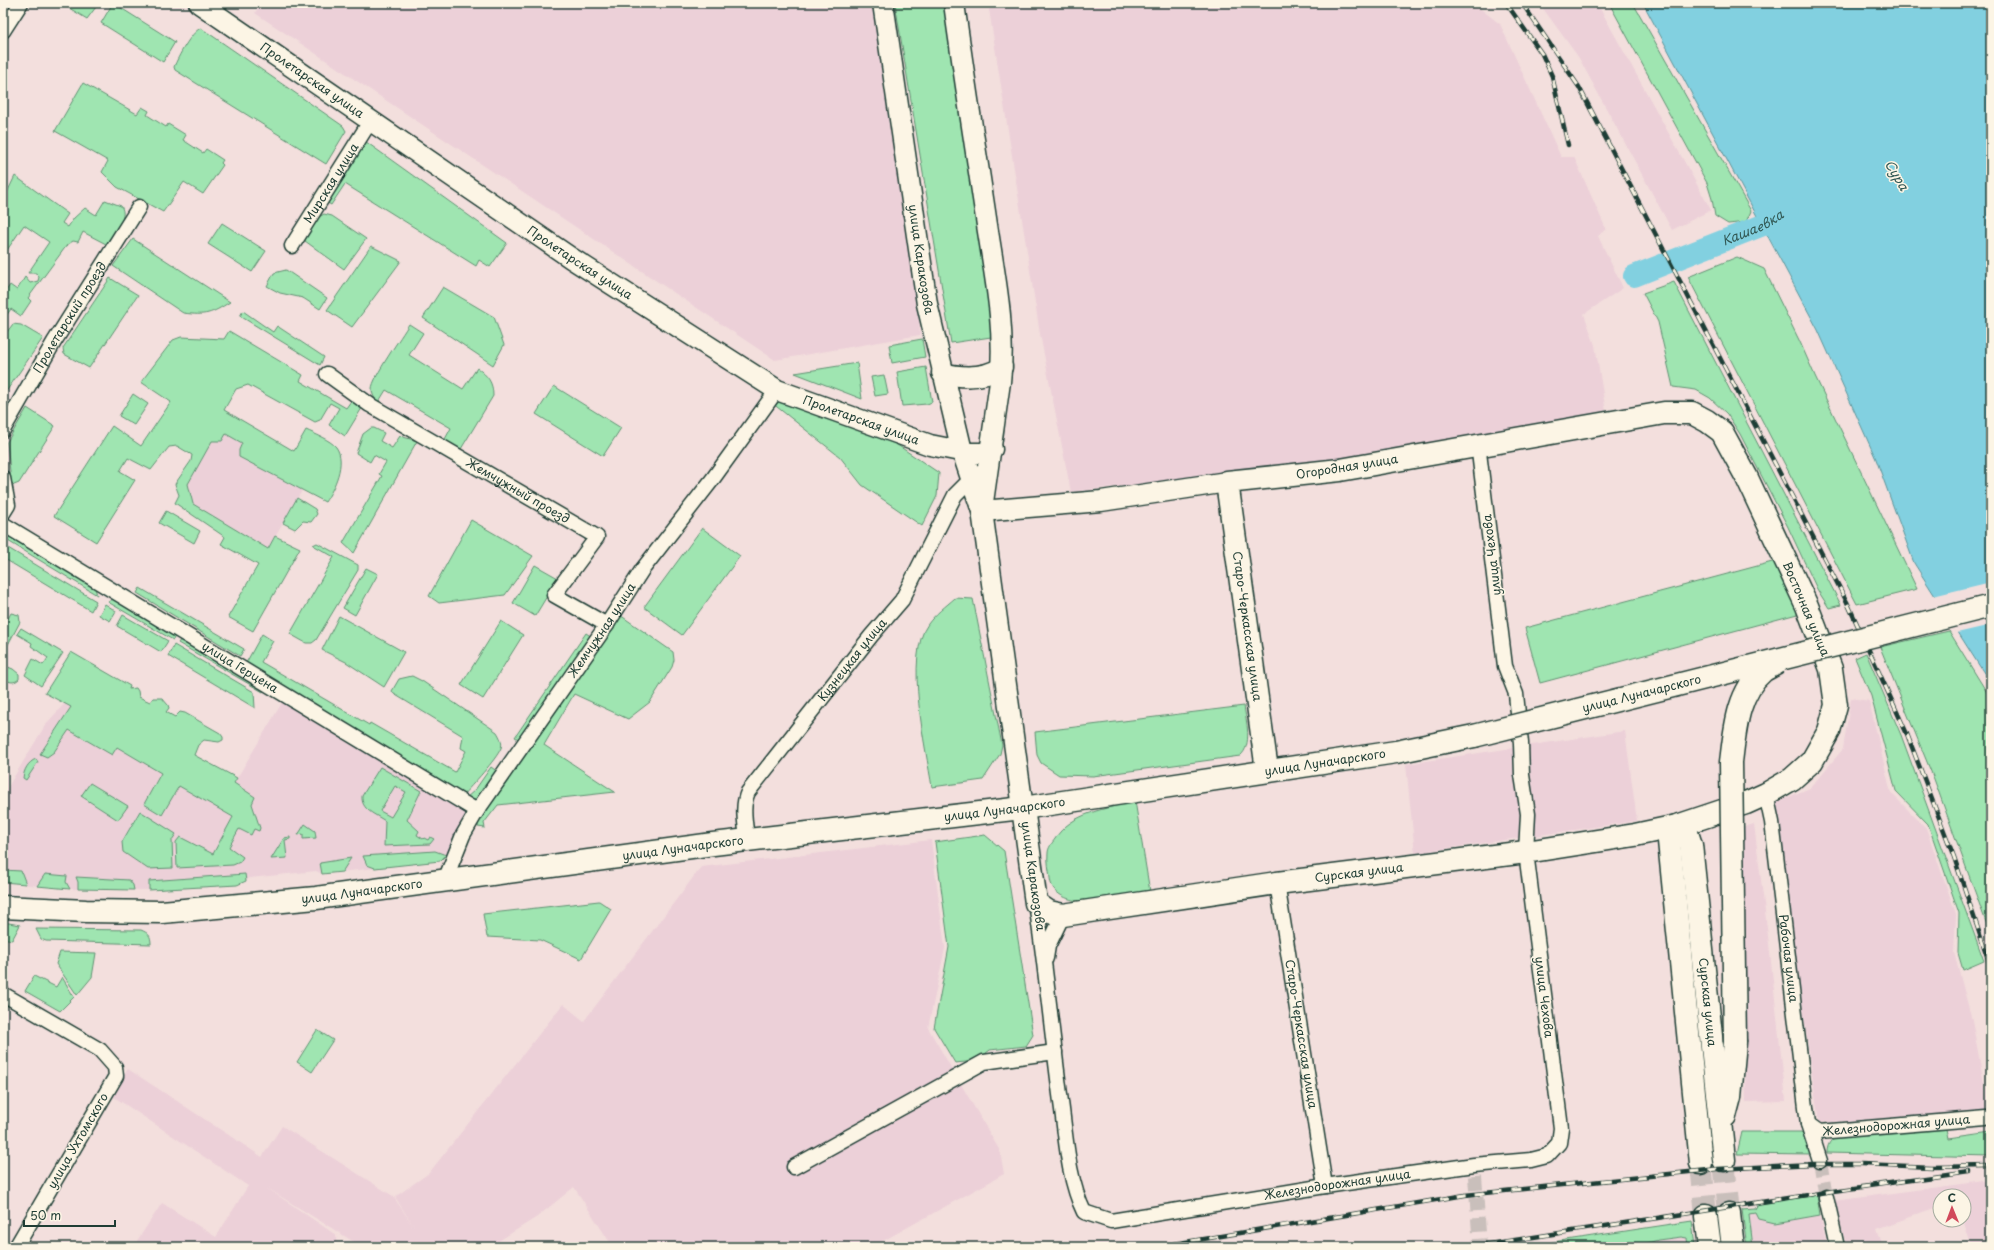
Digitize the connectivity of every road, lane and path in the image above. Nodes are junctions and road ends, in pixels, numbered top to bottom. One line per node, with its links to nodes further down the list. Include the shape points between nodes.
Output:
1 (21, 3): 5 (street)
2 (199, 3): 6 (main road, Пролетарская улица)
3 (883, 3): 10 (main road, улица Каракозова, via 927,304)
4 (954, 3): 9 (main road, улица Каракозова, via 995,277)
5 (3, 31)
6 (371, 120): 8 (street, Мирская улица); 12 (main road, Пролетарская улица, via 570,258)
7 (139, 207): 14 (street, Пролетарский проезд, via 54,342)
8 (292, 246)
9 (1002, 367): 10 (main road, via 988,375 956,376); 16 (main road, улица Каракозова)
10 (942, 373): 17 (main road, улица Каракозова)
11 (327, 374): 25 (street, Жемчужный проезд, via 370,405 597,537 554,595)
12 (777, 390): 17 (main road, Пролетарская улица, via 930,445); 25 (street, Жемчужная улица, via 642,570)
13 (1707, 421): 15 (main road, Огородная улица, via 1692,413 1664,413); 28 (main road, Восточная улица, via 1722,432 1746,476 1808,606 1831,669 1836,705 1822,746 1812,761 1792,779)
14 (3, 430)
15 (1478, 444): 20 (main road, Огородная улица, via 1340,470); 36 (street, улица Чехова, via 1506,666 1516,694 1522,775 1528,814)
16 (992, 449): 17 (main road, Пролетарская улица, via 978,454); 21 (main road, улица Каракозова)
17 (962, 451): 19 (main road, улица Каракозова)
18 (3, 478): 22 (street, via 8,505)
19 (971, 480): 21 (main road, улица Каракозова); 34 (street, Кузнецкая улица, via 955,495 902,600 748,792 745,797 744,816)
20 (1227, 482): 21 (main road, Огородная улица, via 1101,500); 27 (main road, Старо-Черкасская улица)
21 (982, 511): 29 (main road, улица Каракозова)
22 (3, 513)
23 (3, 524): 30 (street, улица Герцена)
24 (1991, 606): 26 (main road, улица Луначарского, bridge)
25 (607, 625): 30 (street, Жемчужная улица)
26 (1789, 657): 27 (main road, улица Луначарского, bridge, via 1474,736 1396,752); 48 (main road, bridge, via 1763,671 1746,693 1736,718 1731,762 1735,1042 1730,1097)
27 (1267, 770): 29 (main road, улица Луначарского)
28 (1766, 794): 31 (main road, Восточная улица); 47 (street, Рабочая улица, via 1772,822)
29 (1023, 808): 34 (main road, улица Луначарского); 40 (main road, улица Каракозова)
30 (477, 811): 38 (street, Жемчужная улица, via 463,835)
31 (1703, 817): 32 (main road, Восточная улица); 35 (main road, Сурская улица, via 1694,830)
32 (1677, 826): 33 (main road, Восточная улица); 35 (main road, Сурская улица, via 1687,833); 37 (main road, Сурская улица, via 1669,841)
33 (1635, 835): 36 (main road, Сурская улица); 37 (main road, via 1654,844 1667,856)
34 (748, 840): 38 (main road, улица Луначарского)
35 (1690, 845): 48 (main road, Сурская улица)
36 (1526, 852): 39 (main road, Сурская улица); 49 (street, улица Чехова, via 1561,1128)
37 (1672, 866): 52 (main road, Сурская улица)
38 (445, 880): 41 (main road, улица Луначарского, via 316,898 162,912 86,912)
39 (1277, 883): 42 (main road, Сурская улица); 54 (street, Старо-Черкасская улица)
40 (1036, 903): 42 (main road, Сурская улица, via 1049,912); 43 (street, улица Каракозова)
41 (3, 907)
42 (1063, 915): 43 (street, via 1048,946)
43 (1045, 962): 45 (street, улица Каракозова)
44 (3, 994): 59 (street, улица Ухтомского, via 100,1050 115,1067 116,1076)
45 (1055, 1052): 53 (street, via 984,1062); 58 (street, улица Каракозова, via 1068,1152 1077,1198 1084,1212)
46 (1986, 1118): 47 (street, Железнодорожная улица, via 1819,1132)
47 (1808, 1124): 51 (street, Рабочая улица)
48 (1721, 1134): 50 (main road, Сурская улица)
49 (1559, 1143): 54 (street, Железнодорожная улица, via 1547,1156 1531,1160 1474,1170)
50 (1724, 1160)
51 (1820, 1161)
52 (1701, 1163)
53 (794, 1167)
54 (1325, 1186): 58 (street, Железнодорожная улица)
55 (1826, 1197): 62 (street)
56 (1729, 1214): 61 (main road)
57 (1706, 1216): 60 (main road)
58 (1111, 1221)
59 (16, 1247)
60 (1710, 1247)
61 (1733, 1247)
62 (1837, 1247)

